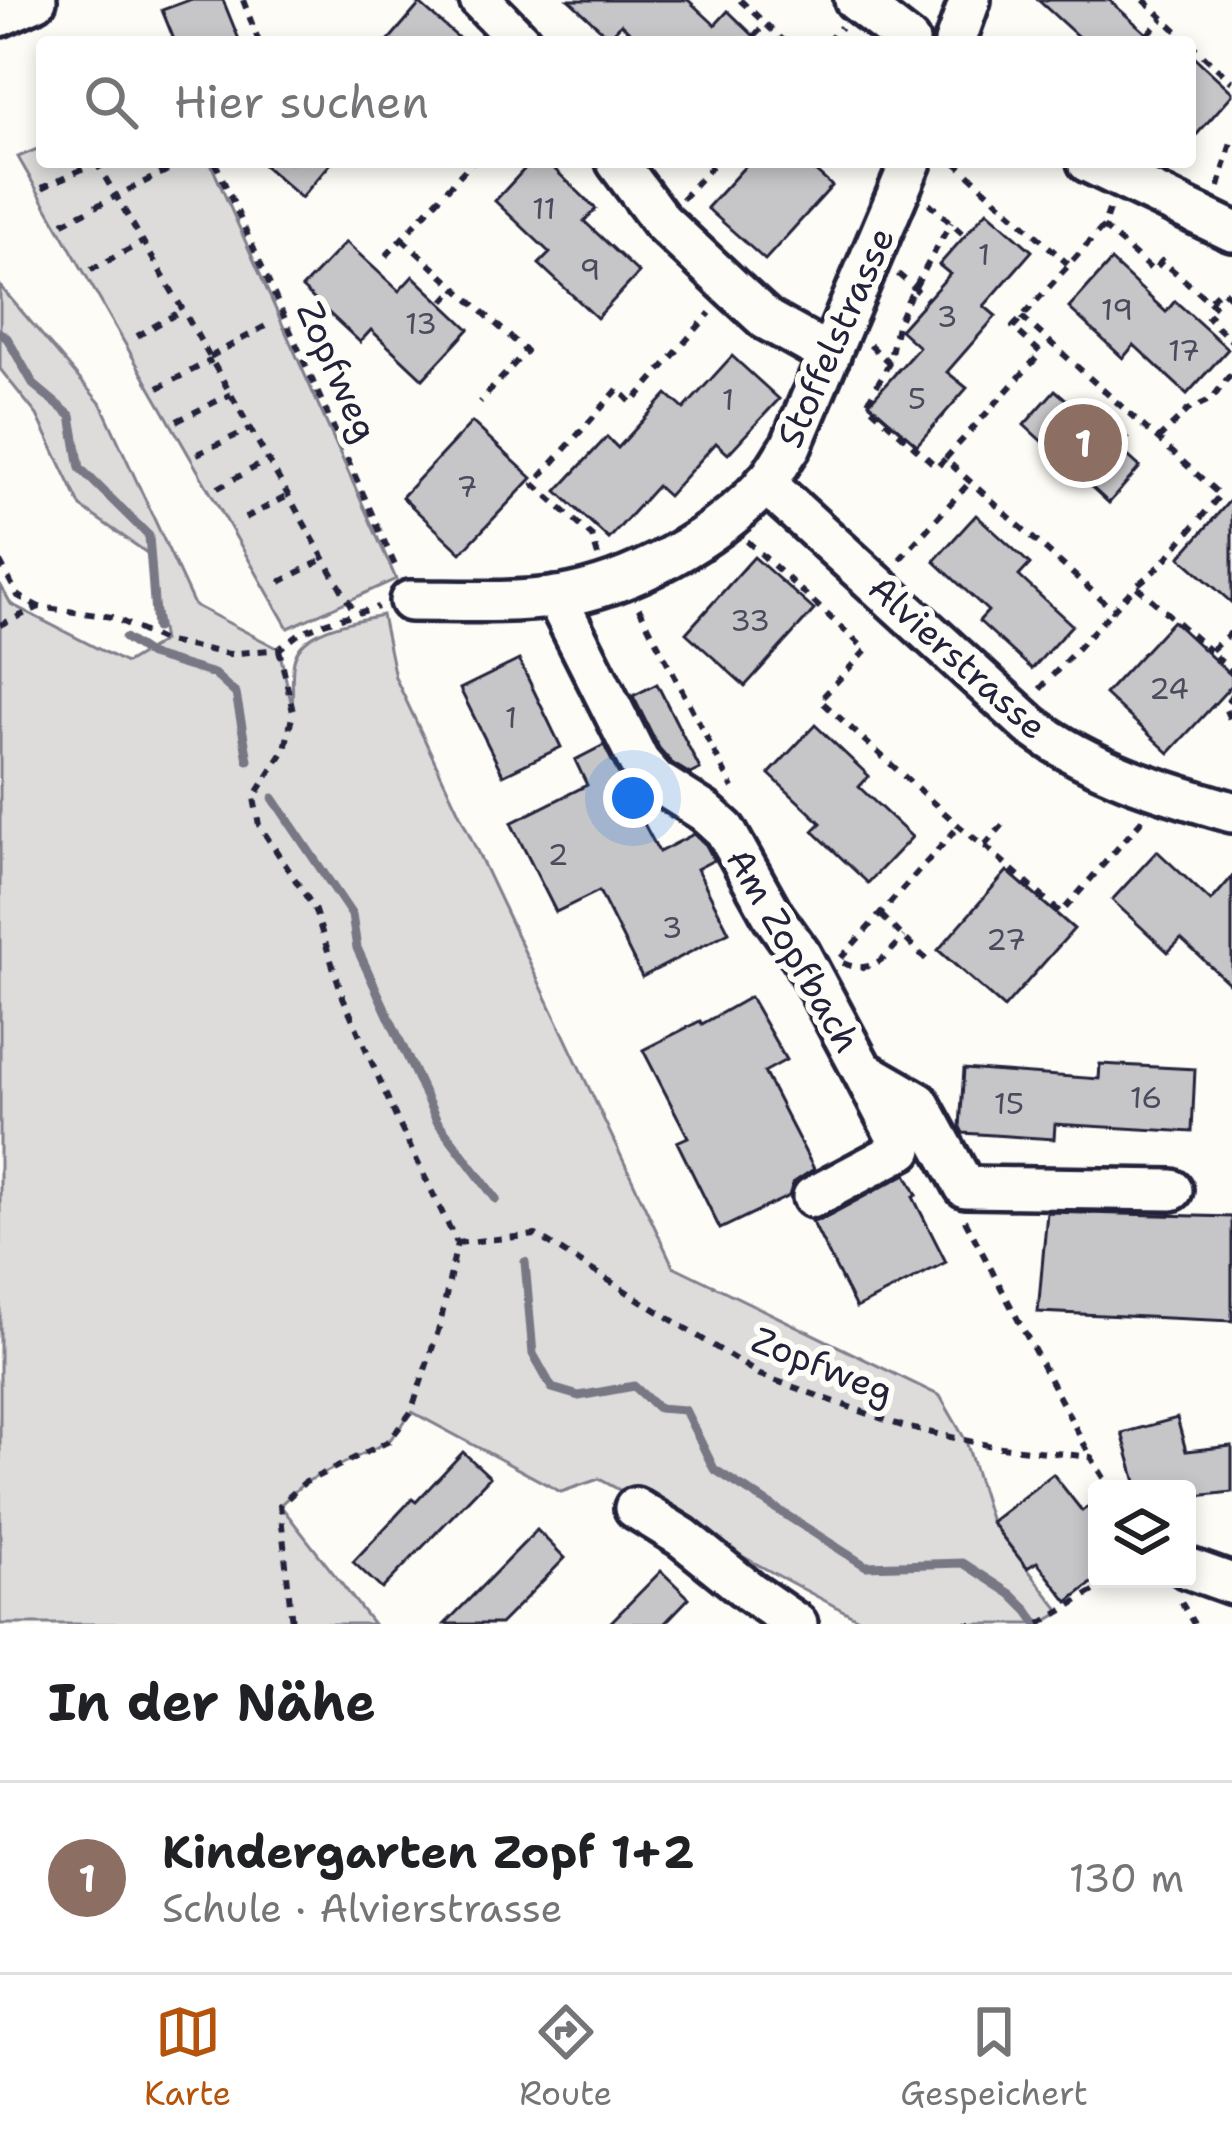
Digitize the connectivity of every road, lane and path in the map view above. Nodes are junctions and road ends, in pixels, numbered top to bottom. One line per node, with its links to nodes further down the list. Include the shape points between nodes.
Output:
1 (36, 0): 8 (street)
2 (243, 0): 12 (path)
3 (480, 0): 13 (street)
4 (740, 0): 10 (path)
5 (970, 0): 17 (street)
6 (1144, 0): 9 (path)
7 (849, 12): 16 (street)
8 (0, 16)
9 (1163, 18): 11 (path); 18 (path)
10 (766, 23): 14 (path); 15 (path)
11 (1148, 34)
12 (257, 36)
13 (515, 36)
14 (754, 36)
15 (779, 36)
16 (897, 36)
17 (957, 36)
18 (1183, 36)
19 (1196, 48): 20 (path)
20 (1232, 82)
21 (1232, 138): 35 (path)
22 (84, 168): 32 (path)
23 (100, 168): 33 (path)
24 (172, 168): 33 (path)
25 (218, 168): 86 (path, Zopfweg)
26 (467, 168): 41 (path)
27 (622, 168): 36 (street)
28 (710, 168): 36 (path)
29 (962, 168): 44 (path)
30 (1104, 168): 35 (street)
31 (916, 179): 37 (path); 59 (street, Stoffelstrasse)
32 (42, 188)
33 (116, 195): 38 (path); 42 (path)
34 (1112, 201): 39 (path)
35 (1224, 214)
36 (661, 220): 47 (street)
37 (951, 222): 40 (path); 48 (path)
38 (63, 223)
39 (1103, 226): 44 (path); 53 (path, via 1153,271 1162,261)
40 (965, 236)
41 (402, 239): 43 (path); 49 (path)
42 (143, 242): 46 (path); 54 (path)
43 (386, 256)
44 (1068, 264): 55 (path)
45 (891, 267): 48 (path)
46 (91, 270)
47 (732, 287): 59 (street, via 767,320); 82 (path, via 632,403 618,389 534,484 592,536)
48 (915, 288): 50 (path); 61 (path)
49 (456, 289): 52 (path); 66 (path, via 526,351)
50 (927, 299)
51 (1232, 299): 53 (path, via 1220,289)
52 (444, 302)
53 (1209, 302): 58 (path, via 1216,308 1208,318)
54 (183, 310): 57 (path); 60 (path)
55 (1022, 317): 69 (path); 71 (path, via 1013,327 1041,353)
56 (269, 324): 60 (path)
57 (137, 336)
58 (1232, 340)
59 (846, 346): 61 (path); 74 (street, Stoffelstrasse)
60 (211, 359): 64 (path); 65 (path)
61 (889, 363): 62 (path); 71 (path, via 867,404 937,467)
62 (898, 371)
63 (1232, 372): 69 (path, via 1212,399)
64 (158, 388)
65 (231, 394): 67 (path); 68 (path)
66 (480, 402)
67 (177, 421)
68 (250, 428): 70 (path); 72 (path)
69 (1158, 439): 84 (path, via 1220,496)
70 (197, 454)
71 (944, 459): 73 (path)
72 (268, 460): 75 (path); 76 (path)
73 (970, 482): 83 (path); 88 (path)
74 (765, 484): 82 (street, Stoffelstrasse, via 699,539); 83 (street, Alvierstrasse)
75 (218, 488)
76 (288, 496): 77 (path); 79 (path)
77 (245, 518)
78 (738, 533): 101 (path, via 866,650 820,700)
79 (324, 559): 81 (path); 89 (path)
80 (0, 562): 87 (path, via 18,596)
81 (280, 582)
82 (608, 585): 85 (street, Stoffelstrasse)
83 (877, 586): 97 (street, Alvierstrasse)
84 (1136, 586): 88 (path); 93 (path)
85 (556, 597): 86 (street, Stoffelstrasse); 108 (street, Am Zopfbach, via 639,762 725,830)
86 (410, 601): 89 (path)
87 (39, 607): 90 (path); 92 (path, via 112,617 164,641 229,654)
88 (1113, 610): 97 (path)
89 (355, 613): 92 (path)
90 (0, 625)
91 (1231, 632): 93 (path)
92 (279, 649): 112 (path, via 293,712 285,749 254,798 259,825 314,908 343,997)
93 (1210, 651): 94 (path)
94 (1232, 672)
95 (1232, 694): 96 (path)
96 (1232, 724)
97 (1019, 730): 98 (street, Alvierstrasse, via 1139,784)
98 (1229, 804)
99 (1153, 807): 102 (path, via 1061,914)
100 (1007, 820): 102 (path)
101 (958, 826): 102 (path); 103 (path)
102 (984, 846)
103 (881, 915): 104 (path); 105 (path)
104 (904, 937): 105 (path, via 874,965); 106 (path)
105 (838, 961): 107 (path)
106 (929, 962)
107 (827, 966)
108 (862, 1070): 109 (street, Am Zopfbach, via 919,1103); 111 (street, via 903,1149)
109 (965, 1187): 110 (street); 113 (path, via 952,1196)
110 (1172, 1190)
111 (813, 1197)
112 (457, 1243): 113 (path, Zopfweg, via 536,1235 760,1375 904,1427); 119 (path, via 411,1412 389,1441 304,1483 280,1505)
113 (1090, 1456): 114 (path)
114 (1105, 1480)
115 (635, 1508): 120 (street)
116 (1196, 1571): 117 (street)
117 (1232, 1584)
118 (1099, 1588): 123 (path)
119 (292, 1624)
120 (797, 1624)
121 (947, 1624): 122 (path)
122 (971, 1624)
123 (1040, 1624)

